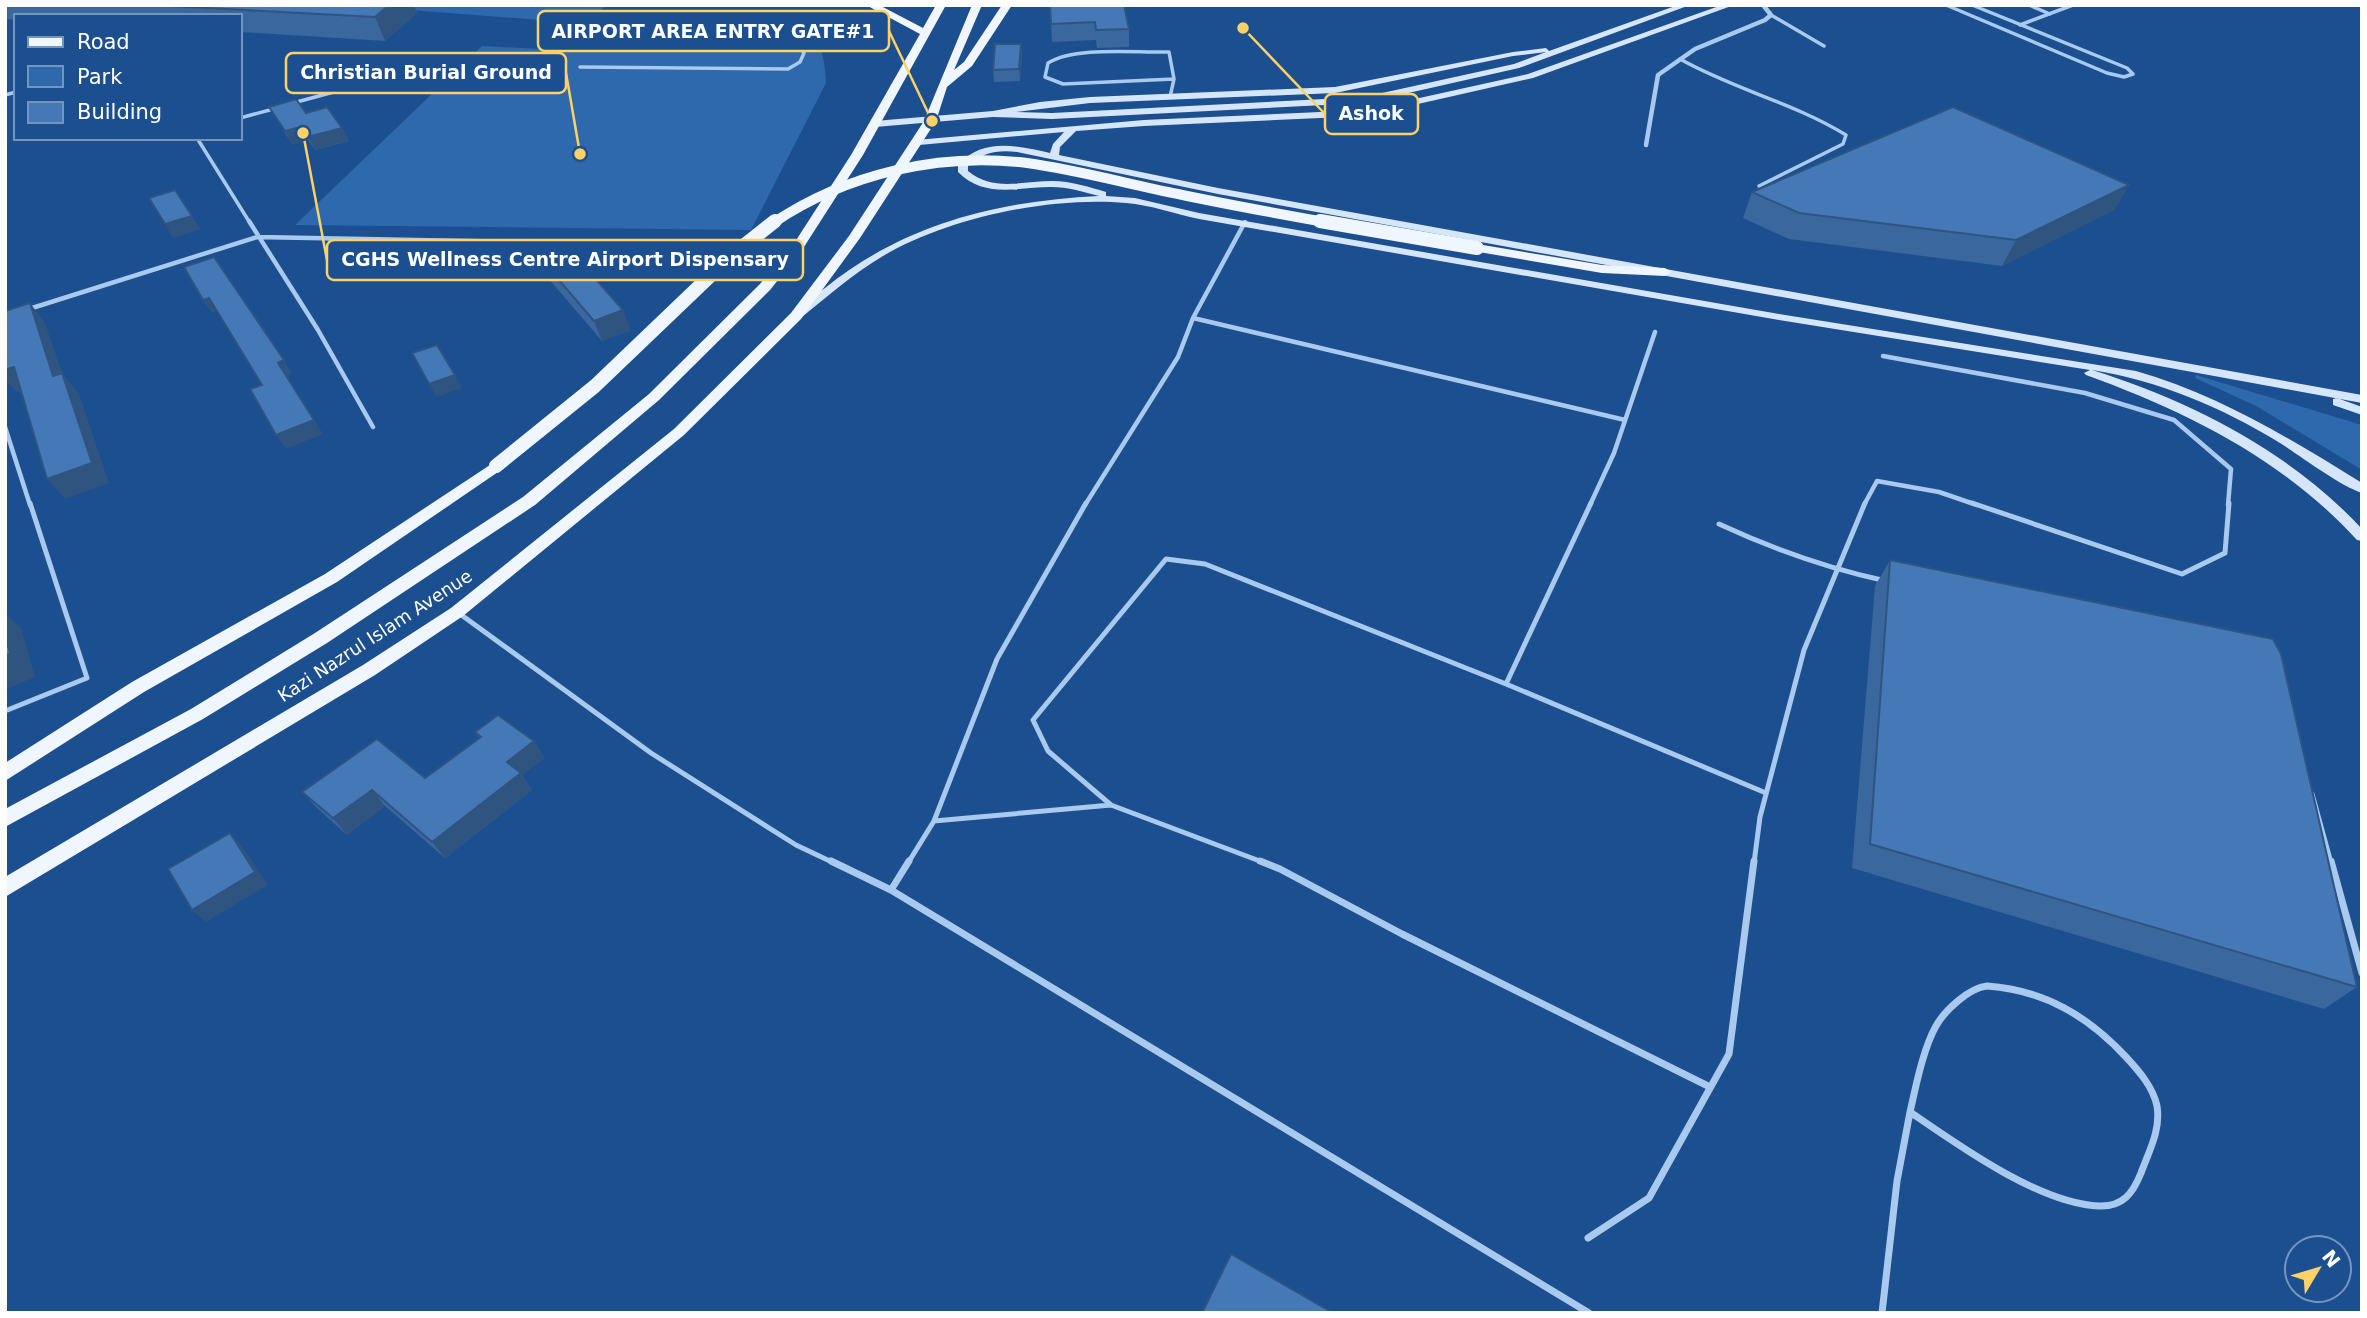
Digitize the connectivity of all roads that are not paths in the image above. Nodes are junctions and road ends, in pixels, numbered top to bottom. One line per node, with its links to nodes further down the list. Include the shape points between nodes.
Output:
1 (941, 5): 18 (main road)
2 (977, 5): 26 (main road, Kazi Nazrul Islam Avenue)
3 (1006, 5): 26 (main road, via 968,64)
4 (1686, 5): 21 (street)
5 (1730, 5): 35 (street, via 1530,76 1383,110)
6 (1763, 5): 13 (street)
7 (1946, 5): 16 (lane, via 2107,73 2133,74)
8 (1972, 5): 16 (lane)
9 (2029, 5): 12 (lane)
10 (2073, 5): 12 (lane)
11 (875, 7): 14 (lane); 18 (main road)
12 (2050, 13): 16 (lane)
13 (1771, 15): 20 (lane); 22 (street, via 1765,22 1728,34)
14 (853, 17): 17 (lane); 19 (lane)
15 (782, 21): 17 (lane)
16 (2020, 24)
17 (787, 27): 19 (lane)
18 (927, 34): 34 (main road)
19 (797, 41): 23 (lane, via 803,58 783,70)
20 (1824, 46)
21 (1572, 47): 28 (street, via 1513,54 1335,90); 31 (street, via 1497,72 1346,102 1052,116)
22 (1680, 60): 38 (street, via 1658,75); 40 (lane, via 1846,135 1843,144)
23 (580, 67)
24 (382, 79): 29 (lane)
25 (1174, 79): 25 (lane, via 1063,84 1045,77 1045,69 1052,60 1068,55 1169,52); 27 (lane)
26 (942, 86): 33 (main road, Kazi Nazrul Islam Avenue)
27 (1174, 86): 28 (lane, via 1170,89); 28 (lane, via 1180,89)
28 (1175, 97): 31 (street, via 1049,104)
29 (291, 104)
30 (278, 107): 32 (lane)
31 (993, 114): 33 (street)
32 (242, 117)
33 (930, 121): 34 (street); 37 (main road, Kazi Nazrul Islam Avenue)
34 (875, 124): 44 (main road)
35 (1073, 129): 37 (street); 39 (street, via 1056,146)
36 (198, 140): 43 (lane)
37 (919, 142): 47 (main road, Kazi Nazrul Islam Avenue)
38 (1646, 145)
39 (1054, 157): 41 (street, via 988,149 970,156 963,172 987,187 1057,184); 45 (street, via 1231,194)
40 (1759, 186)
41 (1126, 200): 42 (street); 47 (street, via 1044,205 928,232 877,255)
42 (1245, 222): 48 (lane); 51 (street, via 1779,317)
43 (257, 237): 44 (lane); 46 (lane); 57 (lane, via 318,330)
44 (798, 247): 70 (main road, via 765,287 663,389 528,501 231,694)
45 (1665, 272): 52 (street); 66 (main road, bridge, via 1602,269 1477,248 1198,199 1021,162 960,161 859,181 810,201 755,236 587,394 496,466 331,578 138,687)
46 (19, 313)
47 (796, 316): 63 (main road, Kazi Nazrul Islam Avenue, via 631,472)
48 (1193, 318): 55 (lane); 71 (lane, via 1178,358 1086,503 997,659)
49 (1655, 332): 55 (lane)
50 (1883, 356): 61 (lane, via 2085,393 2174,420 2231,469 2225,553 2182,574 1939,492 1877,481 1858,516)
51 (2045, 358): 58 (street, via 2132,373 2189,390 2245,417); 60 (street, via 2157,399 2229,435 2318,494)
52 (2296, 387): 53 (street); 54 (street)
53 (2362, 399)
54 (2362, 411)
55 (1625, 420): 64 (lane, via 1614,453)
56 (5, 427): 65 (lane, via 87,678)
57 (373, 427)
58 (2362, 489)
59 (1719, 524): 61 (lane, via 1780,552)
60 (2362, 537)
61 (1839, 571): 62 (lane); 68 (lane, via 1804,650)
62 (1892, 582)
63 (457, 612): 72 (main road, Kazi Nazrul Islam Avenue, via 369,670); 73 (lane, via 651,753 796,845)
64 (1506, 684): 68 (lane); 69 (lane, via 1205,564 1166,559 1033,720 1048,751)
65 (5, 711)
66 (5, 773)
67 (2309, 782): 74 (lane)
68 (1766, 793): 75 (lane, via 1729,1054)
69 (1111, 805): 71 (lane); 75 (lane, via 1280,869)
70 (5, 819)
71 (934, 821): 73 (lane)
72 (5, 888)
73 (891, 890): 78 (lane)
74 (2362, 973)
75 (1710, 1087): 77 (lane, via 1649,1198)
76 (1909, 1111): 76 (lane, via 1937,1023 1977,988 1996,987 2073,1010 2097,1028 2154,1094 2158,1133 2124,1201 2106,1208 2088,1207 1968,1152); 79 (lane)
77 (1588, 1238)
78 (1589, 1313)
79 (1882, 1313)

